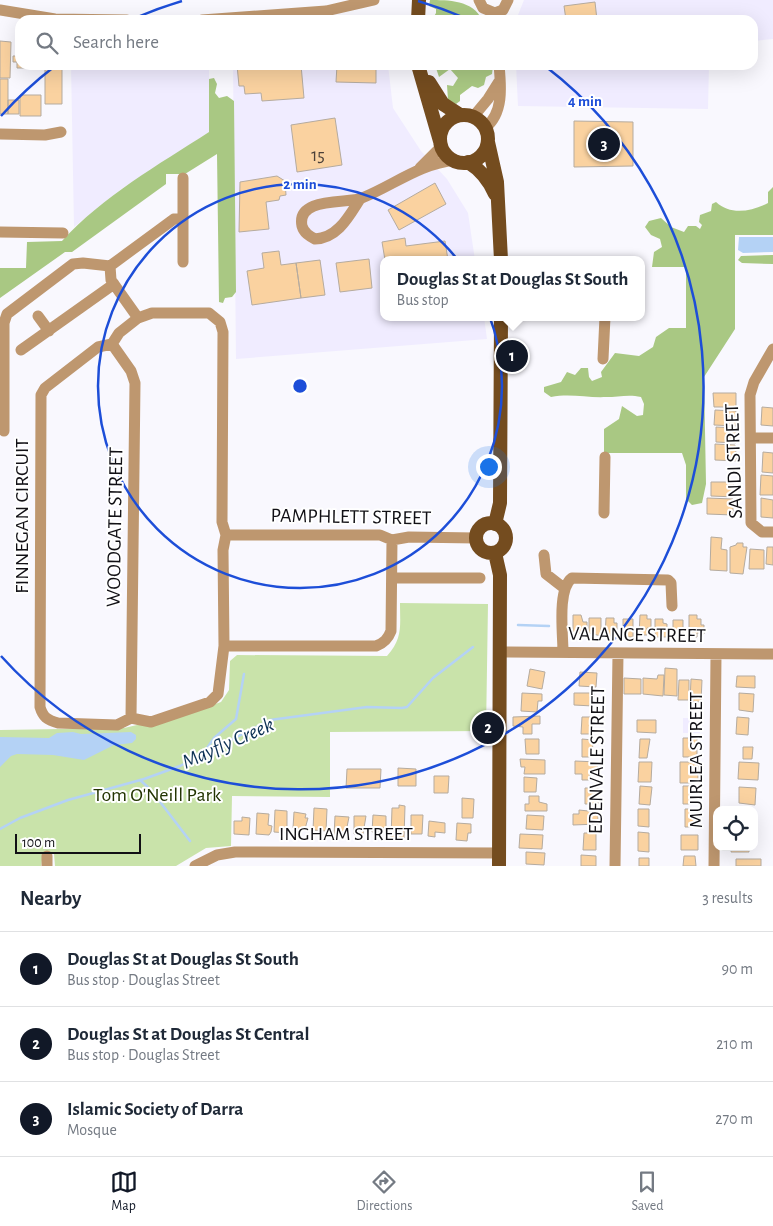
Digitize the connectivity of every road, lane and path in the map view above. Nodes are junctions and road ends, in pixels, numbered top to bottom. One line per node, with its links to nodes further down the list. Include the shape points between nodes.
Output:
1 (374, 0): 8 (street, via 326,11)
2 (412, 0): 9 (main road)
3 (418, 0): 10 (main road)
4 (479, 0): 11 (street)
5 (0, 10): 7 (street)
6 (504, 10): 11 (street)
7 (35, 15)
8 (271, 15)
9 (412, 15)
10 (418, 15)
11 (487, 15)
12 (0, 19): 13 (street)
13 (15, 19)
14 (419, 70): 23 (main road)
15 (425, 70): 18 (main road, via 442,104)
16 (499, 70): 17 (street)
17 (500, 80): 18 (street, via 488,99); 19 (street, via 497,110 492,123)
18 (467, 116): 19 (main road); 23 (main road, via 445,124)
19 (485, 128): 22 (main road)
20 (61, 132): 21 (street)
21 (0, 134)
22 (488, 142): 24 (main road, via 481,155); 28 (main road)
23 (441, 144): 24 (main road, via 449,157); 25 (street)
24 (462, 161): 25 (street); 28 (main road, via 479,170 490,182)
25 (420, 168): 27 (street)
26 (183, 178): 29 (street)
27 (360, 199): 27 (street, via 330,236 315,238 305,231 303,217 314,205)
28 (498, 201): 32 (main road)
29 (183, 218): 33 (street); 34 (street, via 174,219)
30 (0, 232): 31 (street)
31 (63, 233)
32 (501, 256)
33 (183, 262)
34 (110, 266): 35 (street); 45 (street, via 73,264 7,314 4,323)
35 (114, 284): 37 (street); 40 (street)
36 (38, 316): 40 (street)
37 (138, 318): 41 (street, FINNEGAN CIRCUIT, via 119,333); 53 (street, FINNEGAN CIRCUIT, via 152,313 209,313 220,322 223,332 222,522)
38 (501, 321): 51 (main road, via 500,503)
39 (605, 321): 44 (street)
40 (49, 331): 43 (street)
41 (112, 344): 68 (street, WOODGATE STREET, via 135,382); 68 (street, FINNEGAN CIRCUIT, via 98,347 44,388 41,395 40,707 43,715 58,723 116,725)
42 (773, 349): 47 (street, SANDI STREET, via 751,388)
43 (21, 350)
44 (603, 359)
45 (2, 409): 46 (street)
46 (4, 431)
47 (751, 438): 48 (street); 52 (street, SANDI STREET, via 751,522 762,532)
48 (773, 438)
49 (605, 457): 50 (street)
50 (604, 513)
51 (496, 524): 54 (main road, via 482,526); 56 (main road, via 502,528 506,539 504,546)
52 (773, 532)
53 (226, 535): 55 (street, PAMPHLETT STREET, via 380,535); 62 (street, FINNEGAN CIRCUIT, via 223,550)
54 (476, 538): 55 (street, PAMPHLETT STREET, via 409,537); 56 (main road, via 481,550)
55 (392, 540): 58 (street)
56 (495, 553): 63 (main road, via 500,575)
57 (544, 555): 60 (street, via 546,574)
58 (392, 578): 59 (street); 62 (street, via 391,631 382,644)
59 (480, 578)
60 (564, 588): 61 (street, via 572,578 664,579 671,583); 64 (street)
61 (672, 606)
62 (224, 646): 68 (street, FINNEGAN CIRCUIT, via 218,694 210,702 151,722)
63 (500, 652): 64 (street, VALANCE STREET); 69 (main road)
64 (562, 652): 65 (street, VALANCE STREET)
65 (618, 654): 67 (street, VALANCE STREET); 71 (street, EDENVALE STREET)
66 (773, 654): 67 (street, VALANCE STREET)
67 (716, 655): 72 (street, MUIRLEA STREET)
68 (132, 718)
69 (499, 860): 70 (street, INGHAM STREET, via 235,852 217,855)
70 (196, 866)
71 (615, 866)
72 (714, 866)

